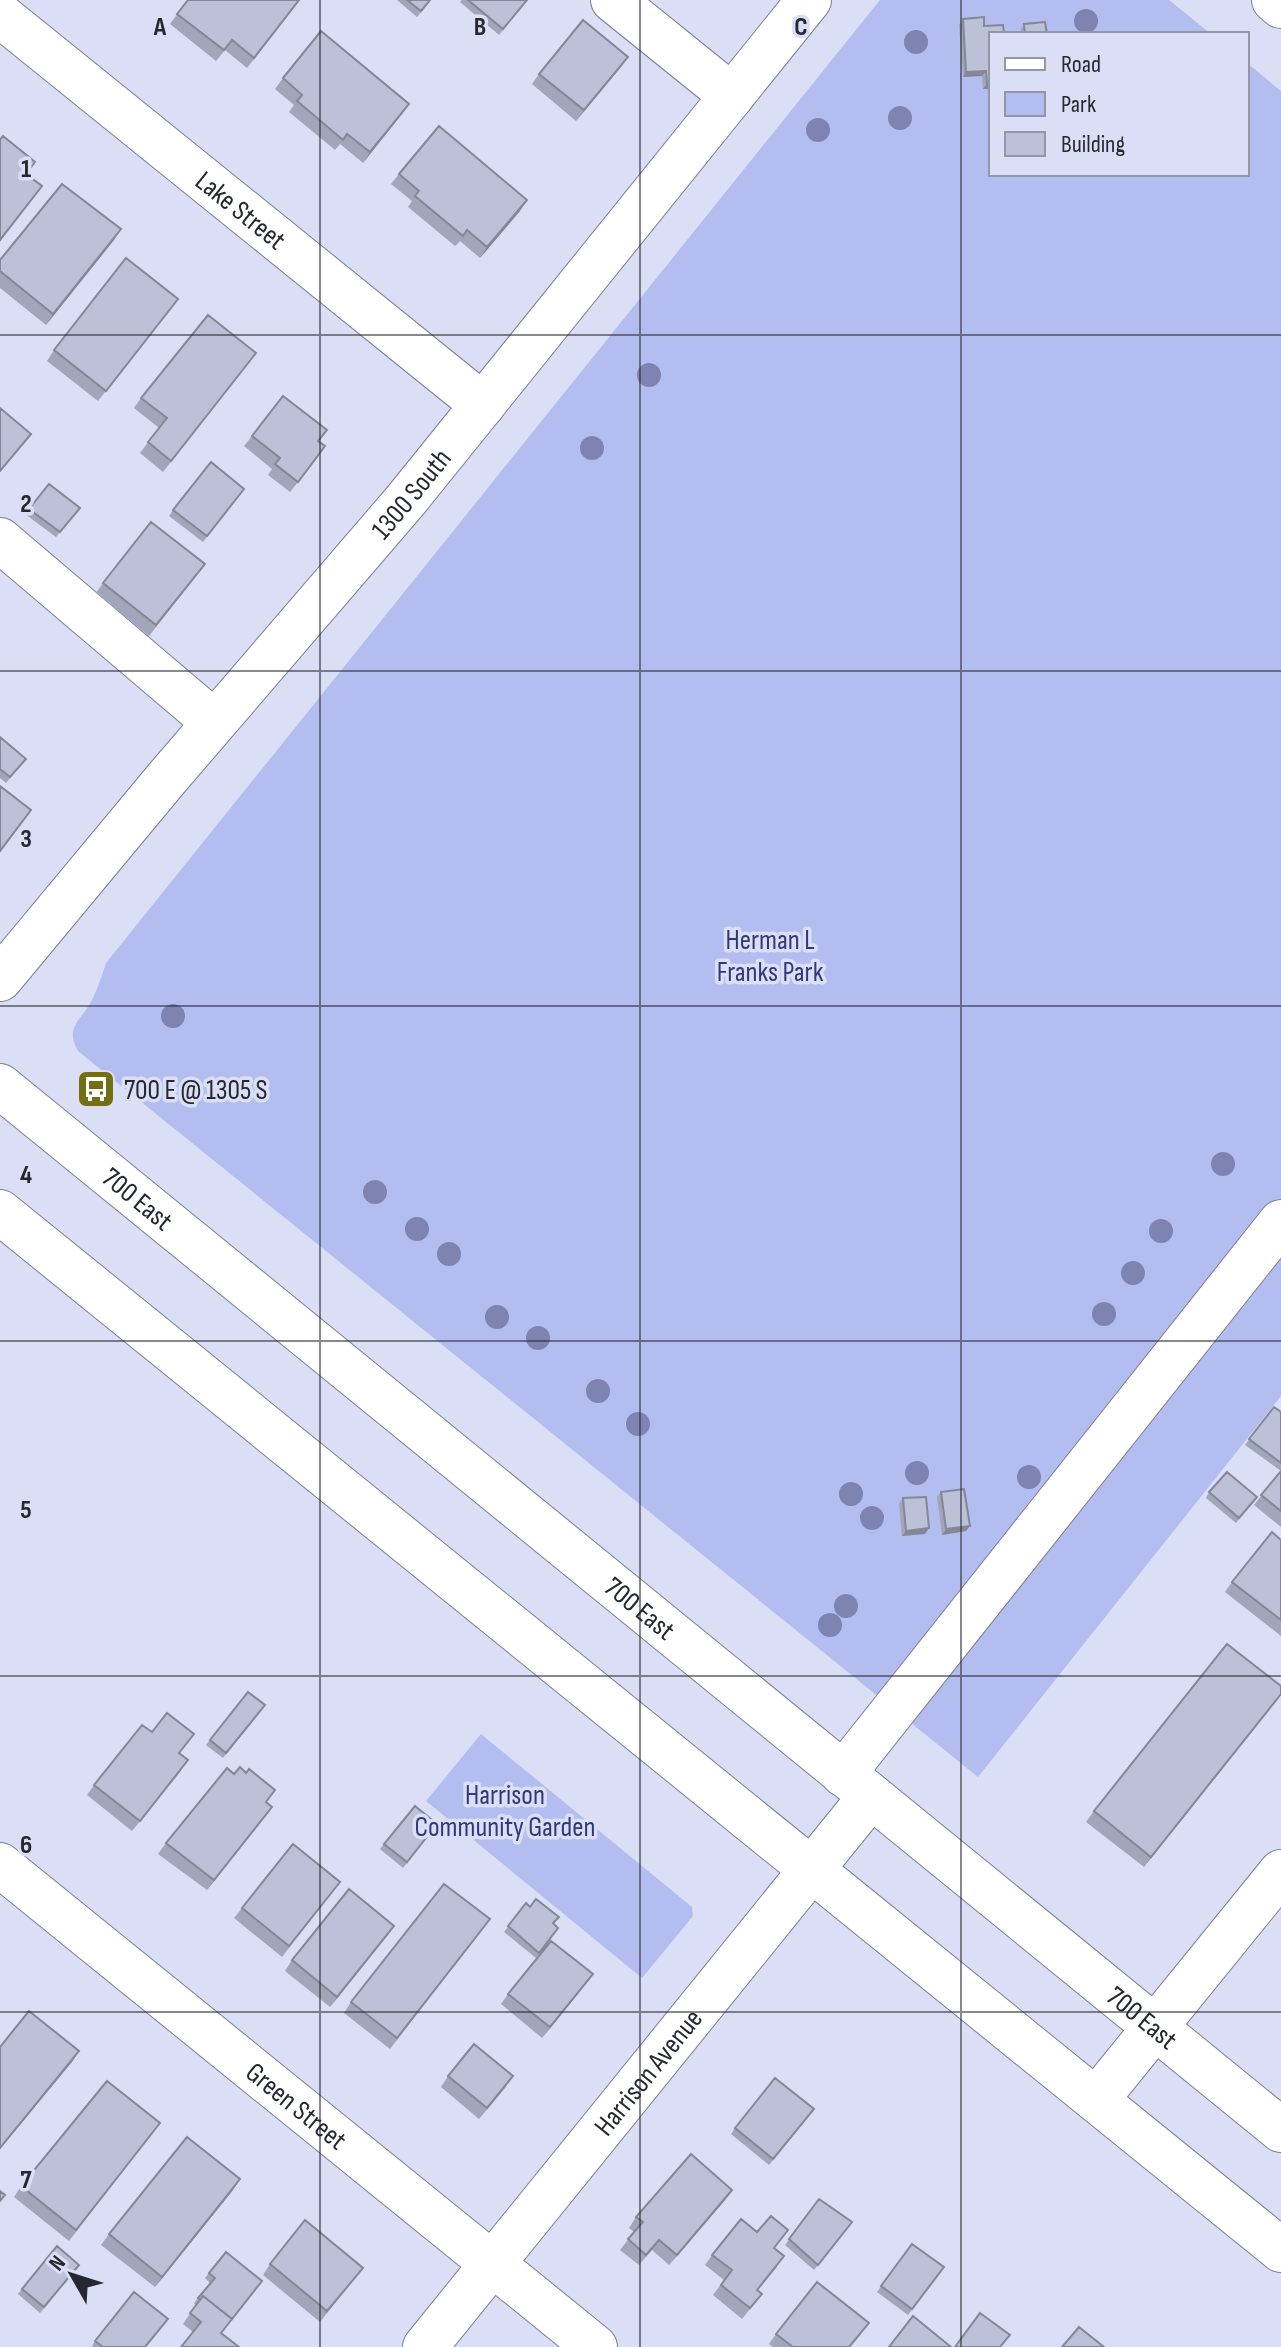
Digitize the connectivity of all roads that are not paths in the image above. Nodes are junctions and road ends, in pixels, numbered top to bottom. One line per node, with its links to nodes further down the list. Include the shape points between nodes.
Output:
1 (613, 0): 6 (street)
2 (809, 0): 6 (street, 1300 South)
3 (1274, 0): 4 (street)
4 (1281, 6)
5 (0, 15): 7 (street, Lake Street)
6 (732, 96): 7 (street, 1300 South)
7 (483, 405): 9 (street, 1300 South)
8 (0, 540): 9 (street)
9 (214, 722): 10 (street, 1300 South)
10 (0, 979)
11 (0, 1086): 14 (street, 700 East)
12 (0, 1212): 16 (street)
13 (1281, 1222): 14 (street, Harrison Avenue)
14 (857, 1785): 16 (street, Harrison Avenue); 18 (street, 700 East)
15 (0, 1865): 22 (street, Green Street)
16 (811, 1869): 19 (street); 22 (street, Harrison Avenue)
17 (1281, 1872): 18 (street)
18 (1155, 2028): 19 (street); 20 (street, 700 East)
19 (1096, 2100): 21 (street)
20 (1281, 2130)
21 (1281, 2250)
22 (492, 2264): 23 (street, Harrison Avenue); 24 (street, Green Street)
23 (425, 2347)
24 (595, 2347)

